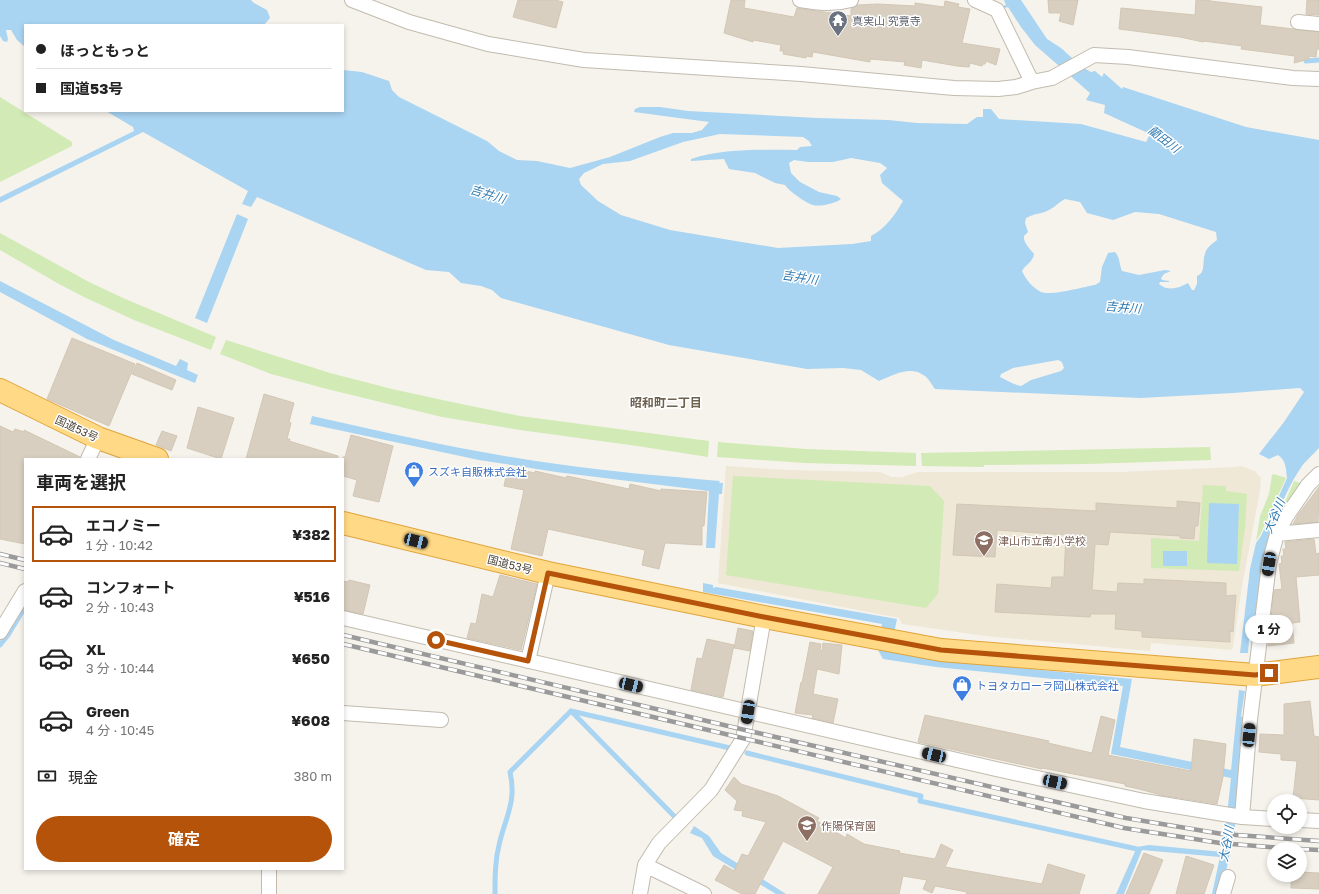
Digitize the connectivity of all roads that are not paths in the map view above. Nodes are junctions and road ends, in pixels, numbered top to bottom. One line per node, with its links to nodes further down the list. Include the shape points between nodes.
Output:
1 (352, 0): 8 (street, via 409,22 488,44 584,60 801,74 954,88 998,89)
2 (800, 0): 3 (street, via 824,4)
3 (851, 0)
4 (975, 0): 8 (street, via 997,10)
5 (1298, 22): 6 (street)
6 (1319, 24)
7 (1319, 79): 8 (street, via 1094,55 1052,78)
8 (1032, 82)
9 (0, 390): 10 (highway, 国道53号)
10 (98, 438): 11 (street); 12 (highway, 国道53号)
11 (88, 458)
12 (154, 458)
13 (1319, 474): 16 (street, via 1308,485)
14 (344, 523): 17 (highway, 国道53号)
15 (1319, 530): 16 (street)
16 (1277, 534): 24 (street, via 1269,564)
17 (548, 573): 19 (highway, 国道53号); 22 (street)
18 (24, 593): 21 (street)
19 (764, 617): 24 (highway, 国道53号, via 941,650); 25 (street)
20 (344, 618): 22 (street)
21 (0, 632)
22 (528, 661): 25 (street)
23 (1319, 666): 24 (highway, 国道53号)
24 (1255, 675): 28 (street)
25 (748, 712): 28 (street, via 1144,801); 32 (street, via 743,739 711,790 659,843)
26 (344, 713): 27 (street)
27 (442, 720)
28 (1235, 816): 29 (street)
29 (1267, 818)
30 (1307, 820): 31 (street)
31 (1319, 821)
32 (646, 865): 36 (street); 37 (street)
33 (269, 870): 35 (street)
34 (1228, 877): 38 (street)
35 (269, 894)
36 (640, 894)
37 (704, 894)
38 (1223, 894)

